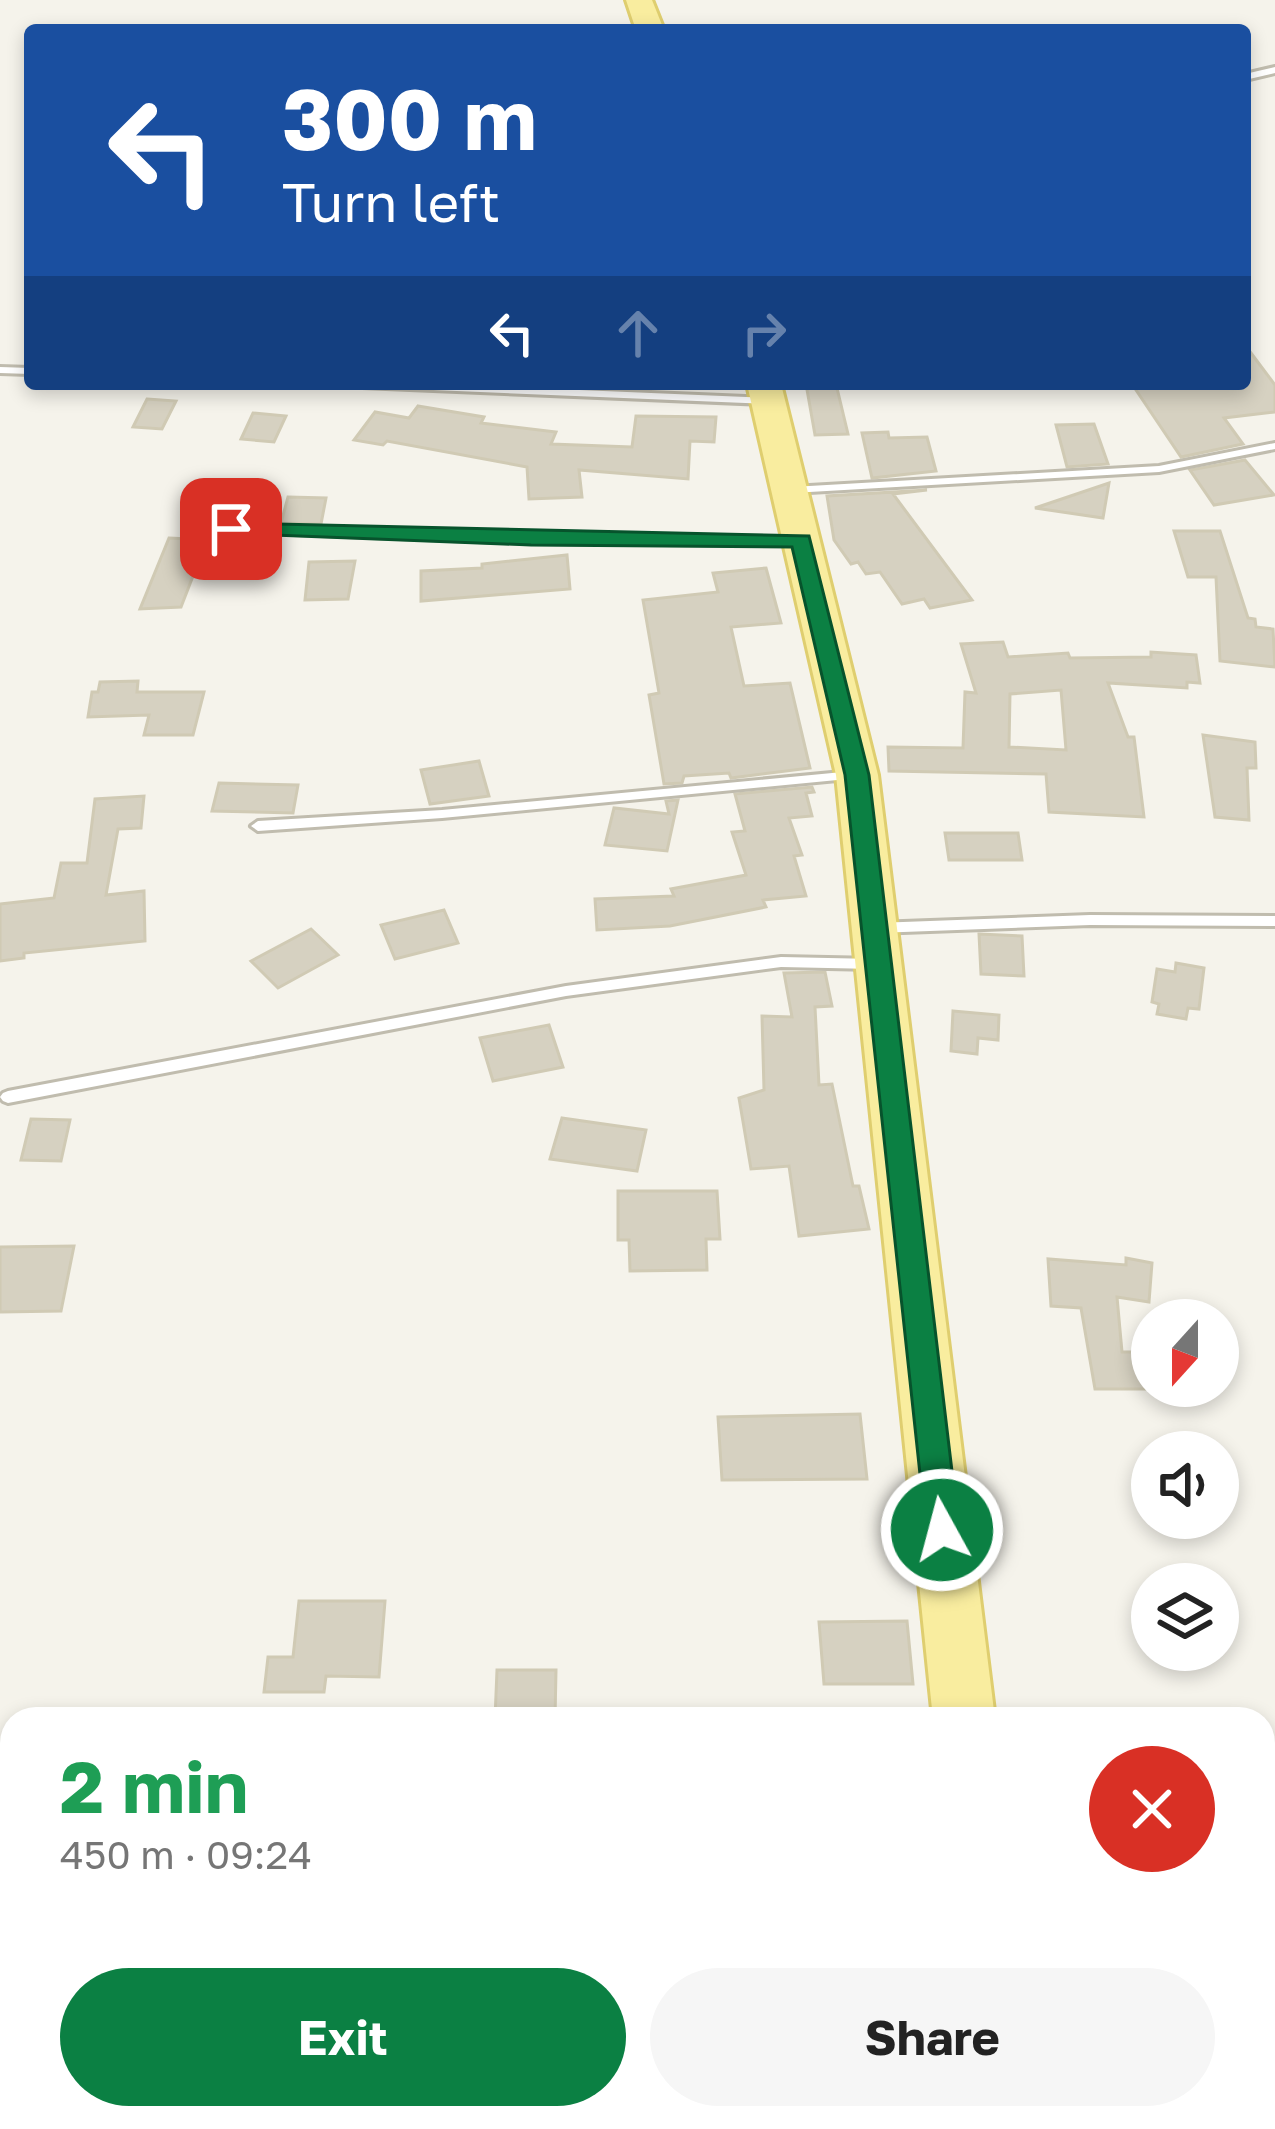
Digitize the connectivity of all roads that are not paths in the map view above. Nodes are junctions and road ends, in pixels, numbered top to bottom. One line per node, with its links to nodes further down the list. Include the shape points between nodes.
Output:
1 (665, 390): 2 (lane)
2 (766, 392): 4 (main road)
3 (1275, 446): 4 (lane, via 1159,470)
4 (792, 490): 6 (main road)
5 (189, 528): 6 (lane)
6 (802, 541): 7 (main road)
7 (857, 775): 8 (lane); 10 (main road)
8 (258, 826)
9 (1275, 921): 10 (lane, via 1090,920)
10 (877, 946): 11 (lane, via 566,992); 12 (main road)
11 (8, 1097)
12 (963, 1707)

